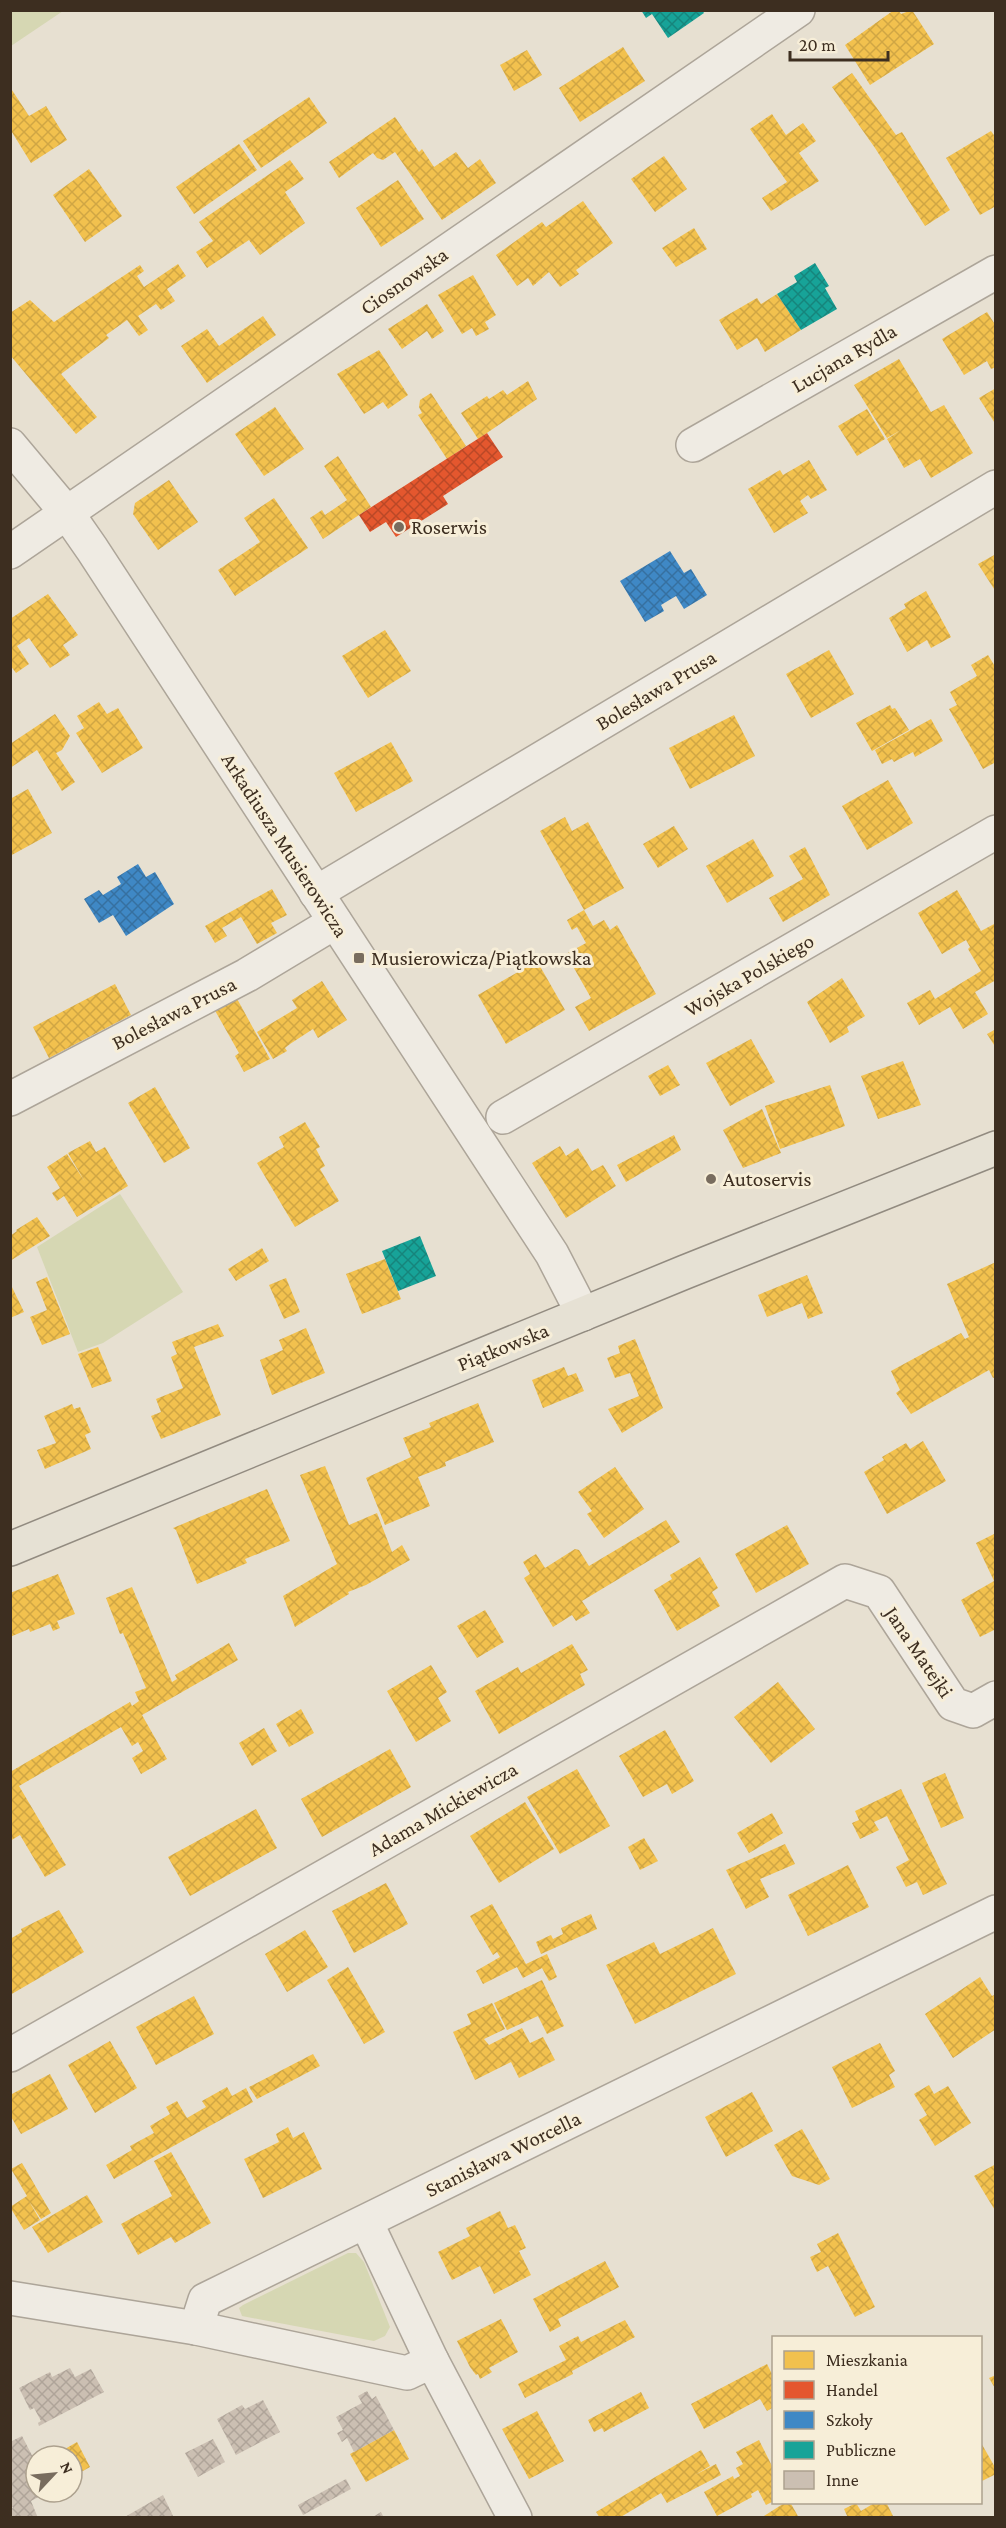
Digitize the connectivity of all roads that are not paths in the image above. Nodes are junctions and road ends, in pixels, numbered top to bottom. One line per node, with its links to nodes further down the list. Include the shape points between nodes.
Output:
1 (798, 10): 6 (street, Ciosnowska)
2 (996, 272): 4 (street, Lucjana Rydla)
3 (10, 445): 6 (street, Arkadiusza Musierowicza)
4 (693, 445)
5 (996, 487): 9 (street, Bolesława Prusa)
6 (67, 513): 7 (street, Ciosnowska); 9 (street, Arkadiusza Musierowicza)
7 (10, 552)
8 (996, 832): 12 (street, Wojska Polskiego)
9 (316, 893): 10 (street, Arkadiusza Musierowicza)
10 (335, 922): 11 (street, Bolesława Prusa, via 248,975); 14 (street, Arkadiusza Musierowicza, via 552,1254)
11 (10, 1099)
12 (502, 1117)
13 (996, 1148): 14 (main road, Piątkowska)
14 (583, 1314): 15 (main road, Piątkowska)
15 (10, 1549)
16 (879, 1592): 17 (street, Jana Matejki, via 953,1704 973,1711); 19 (street, Adama Mickiewicza, via 845,1581)
17 (996, 1698)
18 (996, 1912): 20 (street, Stanisława Worcella)
19 (10, 2055)
20 (366, 2222): 22 (street, Stanisława Worcella, via 205,2300); 23 (street)
21 (10, 2298): 22 (street)
22 (196, 2328): 23 (street, via 407,2373)
23 (432, 2361): 24 (street)
24 (515, 2517)

